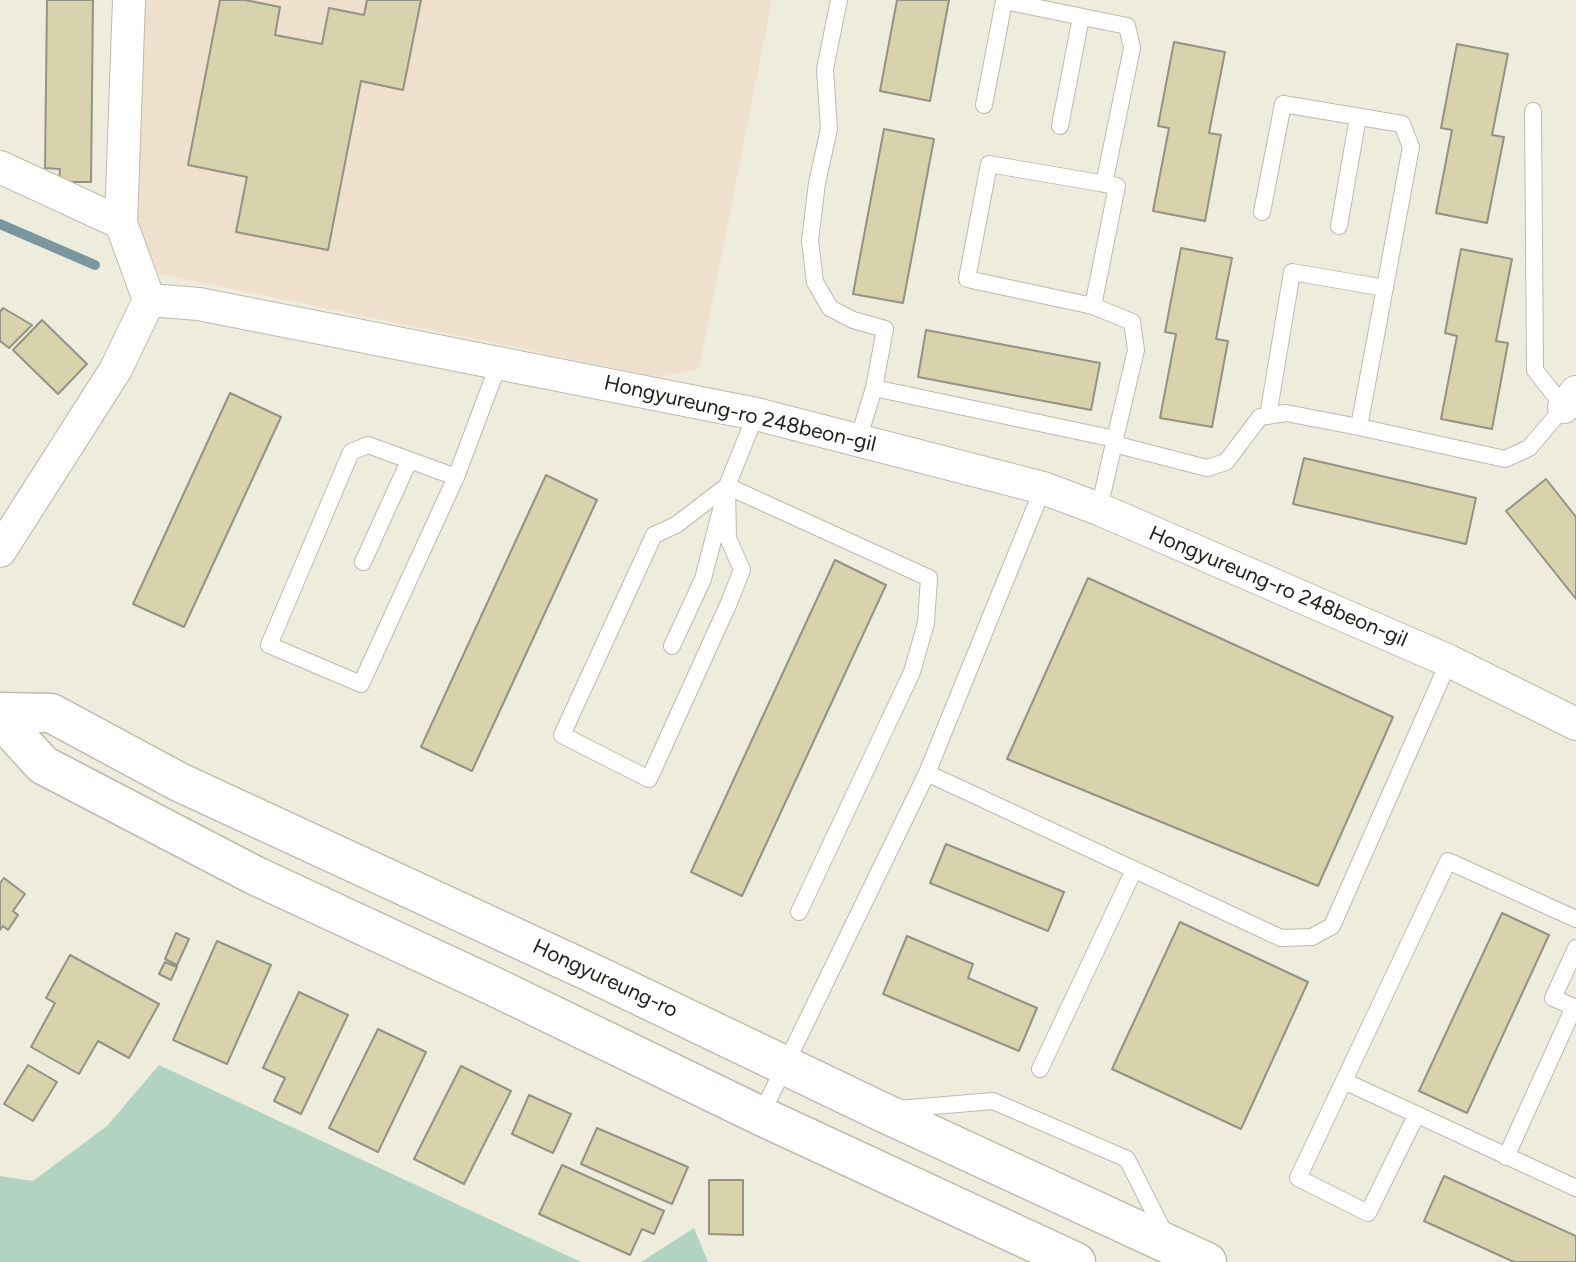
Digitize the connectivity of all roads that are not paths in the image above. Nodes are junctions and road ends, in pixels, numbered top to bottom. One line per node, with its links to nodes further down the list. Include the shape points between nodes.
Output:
1 (130, 0): 11 (street)
2 (839, 0): 17 (lane, via 825,69 830,129 810,241 815,282 830,308 885,329)
3 (1081, 17): 4 (lane, via 1004,1); 7 (lane); 9 (lane, via 1126,26 1132,48)
4 (984, 105)
5 (1533, 111): 18 (lane, via 1535,370)
6 (1358, 117): 10 (lane, via 1283,104); 12 (lane); 13 (lane, via 1402,124 1411,147)
7 (1060, 126)
8 (0, 167): 11 (street)
9 (1104, 184): 15 (lane, via 1117,186); 15 (lane, via 989,164 967,279)
10 (1262, 212)
11 (121, 223): 14 (street)
12 (1339, 226)
13 (1385, 288): 20 (lane, via 1292,272); 21 (lane)
14 (149, 300): 16 (street, Hongyureung-ro 248beon-gil, via 199,304); 29 (street, via 116,369)
15 (1093, 306): 23 (lane, via 1132,322 1136,350)
16 (499, 363): 19 (street, Hongyureung-ro 248beon-gil); 25 (lane)
17 (874, 387): 22 (lane); 23 (lane)
18 (1572, 407): 21 (lane, via 1529,448 1506,459)
19 (755, 414): 22 (street, Hongyureung-ro 248beon-gil); 26 (lane)
20 (1268, 416): 21 (lane, via 1286,413); 23 (lane, via 1261,417 1226,462 1207,468)
21 (1359, 427)
22 (858, 440): 27 (street, Hongyureung-ro 248beon-gil)
23 (1114, 441): 28 (lane)
24 (408, 461): 25 (lane); 25 (lane, via 368,445 351,452 269,645 361,684); 30 (lane)
25 (456, 477)
26 (727, 486): 26 (lane, via 654,536 562,735 649,779 742,570 729,538); 31 (lane, via 703,579); 38 (lane, via 929,578 926,622 912,672)
27 (1043, 488): 28 (street, Hongyureung-ro 248beon-gil); 36 (lane)
28 (1099, 509): 32 (street, Hongyureung-ro 248beon-gil)
29 (0, 551)
30 (363, 562)
31 (672, 646)
32 (1449, 661): 35 (street, Hongyureung-ro 248beon-gil); 37 (lane, via 1332,926 1312,937 1281,938)
33 (0, 712): 41 (street, Hongyureung-ro, via 51,713 179,782)
34 (0, 718): 45 (street, via 43,765 231,863)
35 (1576, 724)
36 (927, 774): 37 (lane); 41 (lane)
37 (1134, 870): 42 (lane)
38 (799, 912)
39 (1576, 919): 43 (lane, via 1448,860)
40 (1576, 948): 47 (lane, via 1553,998 1574,1007)
41 (785, 1064): 44 (street, Hongyureung-ro); 45 (lane)
42 (1040, 1069)
43 (1345, 1081): 46 (lane); 46 (lane, via 1298,1178 1368,1213)
44 (880, 1111): 49 (street, Hongyureung-ro); 49 (lane, via 993,1101 1126,1159)
45 (761, 1116): 50 (street)
46 (1416, 1116): 47 (lane)
47 (1506, 1157): 48 (lane)
48 (1576, 1188)
49 (1171, 1244): 52 (street, Hongyureung-ro)
50 (1032, 1253): 51 (street)
51 (1076, 1262)
52 (1207, 1262)

